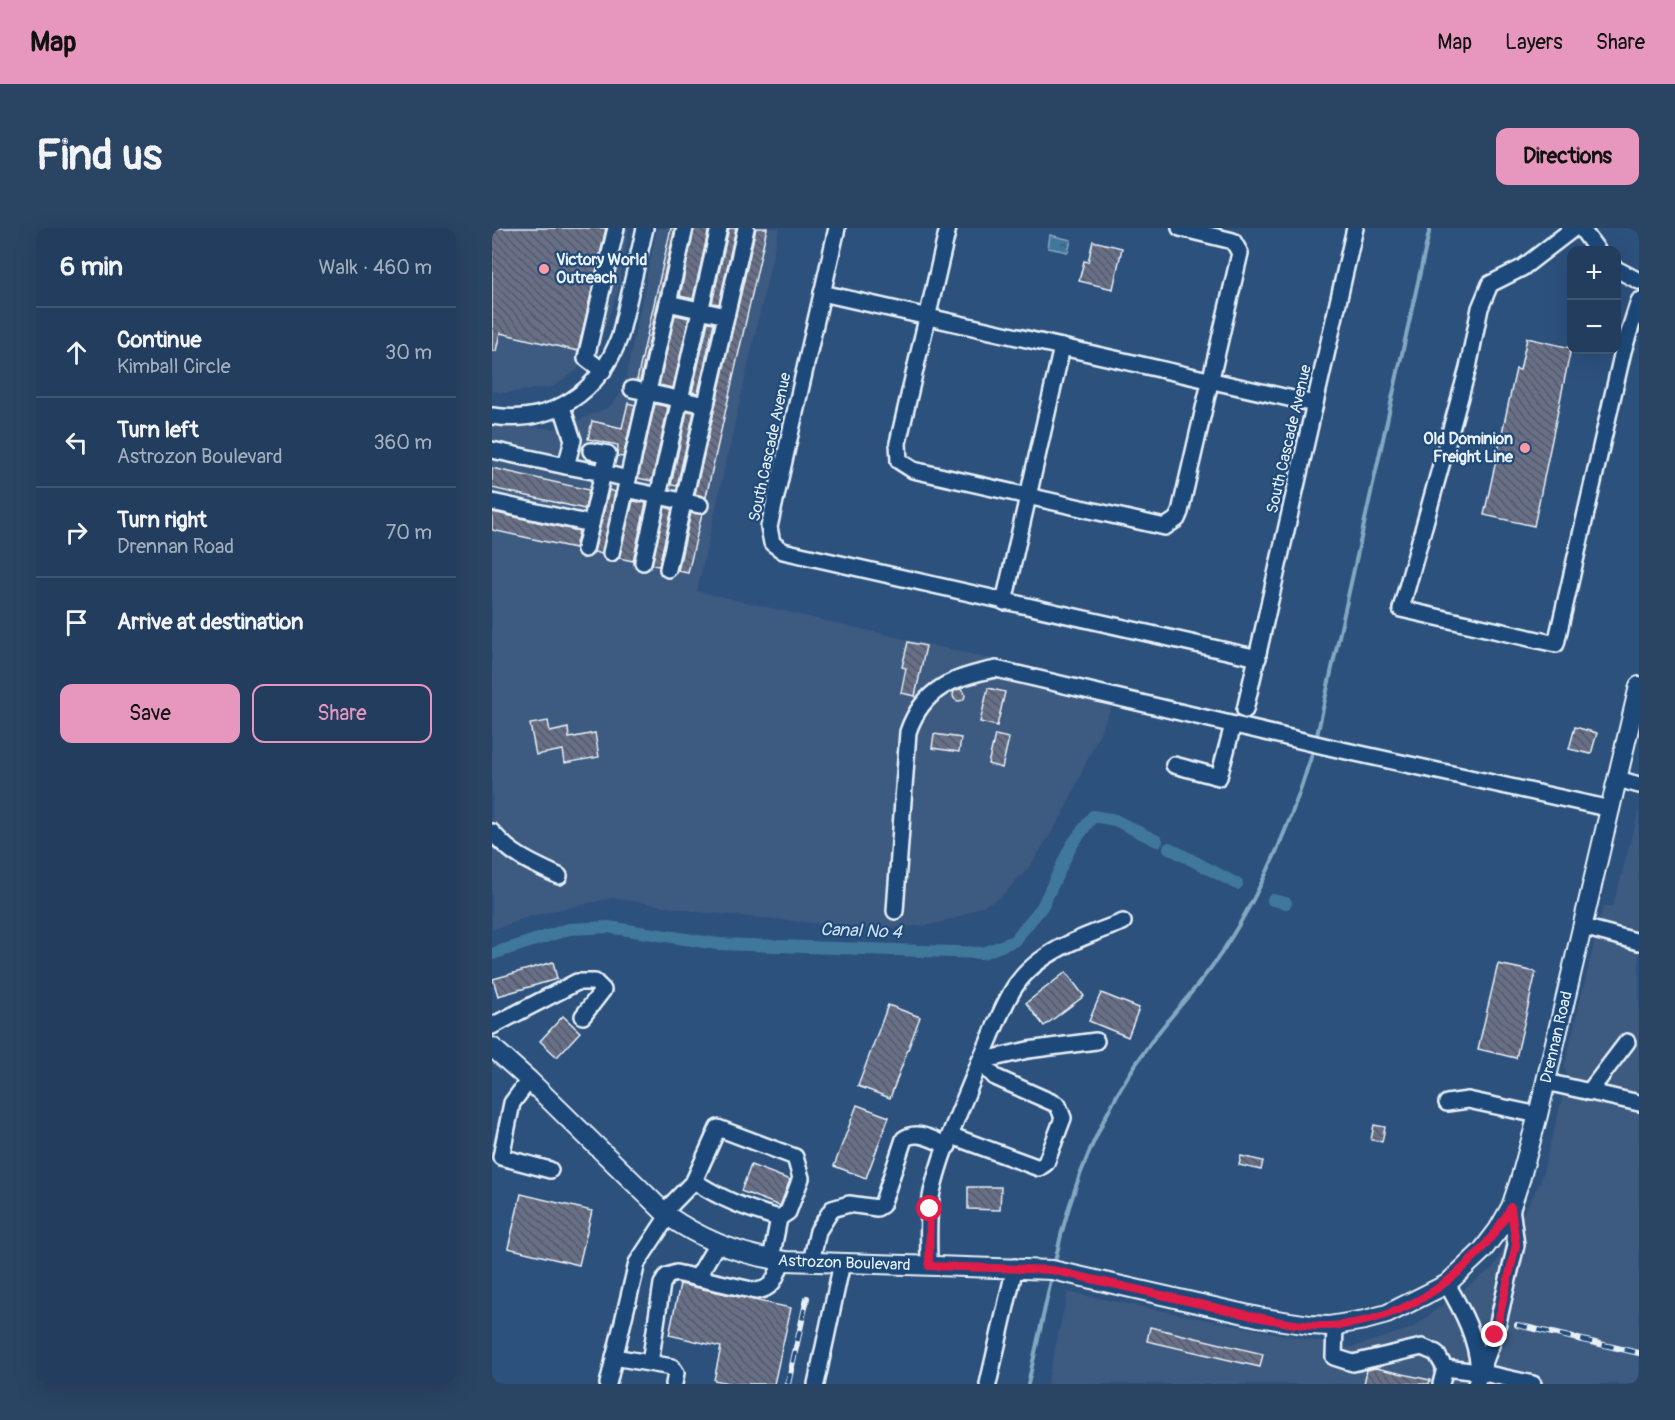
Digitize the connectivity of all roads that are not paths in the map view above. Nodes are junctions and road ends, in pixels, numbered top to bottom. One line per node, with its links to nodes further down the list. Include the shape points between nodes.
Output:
1 (616, 228): 22 (street, via 586,358)
2 (645, 228): 22 (street, via 620,336)
3 (685, 228): 16 (street)
4 (719, 228): 18 (street)
5 (746, 228): 19 (street)
6 (837, 228): 15 (street, South Cascade Avenue)
7 (948, 228): 20 (street)
8 (1180, 228): 23 (street, via 1233,242 1240,253)
9 (1355, 228): 27 (street, South Cascade Avenue)
10 (1574, 228): 17 (street, via 1522,268 1490,284 1480,308 1468,368 1401,609 1556,644 1623,351)
11 (1581, 228): 12 (street)
12 (1594, 246)
13 (1621, 270): 14 (street)
14 (1639, 281)
15 (822, 293): 20 (street); 46 (street, South Cascade Avenue, via 769,527 771,543 783,551)
16 (665, 297): 18 (street); 25 (street)
17 (1639, 301)
18 (700, 310): 19 (street); 26 (street)
19 (726, 316): 28 (street)
20 (927, 317): 21 (street); 37 (street, via 898,444 899,461 913,470)
21 (1062, 347): 23 (street); 37 (street)
22 (603, 371): 29 (street, via 582,394)
23 (1211, 381): 27 (street); 37 (street, via 1180,512 1172,524 1157,526)
24 (632, 389): 25 (street)
25 (647, 393): 26 (street); 35 (street)
26 (680, 400): 28 (street); 36 (street)
27 (1315, 404): 47 (street, South Cascade Avenue)
28 (706, 405): 38 (street)
29 (562, 407): 30 (street, via 522,418); 33 (street, via 573,440)
30 (492, 416)
31 (492, 450): 33 (street)
32 (591, 451): 34 (street, via 608,454)
33 (566, 466): 34 (street)
34 (603, 473): 35 (street); 41 (street)
35 (627, 484): 36 (street); 43 (street)
36 (659, 496): 38 (street); 44 (street)
37 (1029, 496): 46 (street)
38 (684, 501): 40 (street); 45 (street)
39 (492, 502): 41 (street)
40 (700, 505)
41 (591, 524): 42 (street)
42 (585, 549)
43 (611, 553)
44 (643, 562)
45 (668, 569)
46 (1004, 602): 47 (street, South Cascade Avenue)
47 (1258, 658): 49 (street, South Cascade Avenue)
48 (1639, 686): 52 (main road, Drennan Road)
49 (1245, 711)
50 (1233, 724): 51 (street, via 1220,777); 54 (street); 57 (street, via 996,669 967,674 935,690 915,711 908,732)
51 (1174, 765)
52 (1618, 779): 53 (street); 54 (main road, Drennan Road)
53 (1639, 784)
54 (1611, 809): 59 (main road, Drennan Road)
55 (492, 832): 56 (street, via 505,848 523,860)
56 (559, 876)
57 (895, 911)
58 (1123, 922): 66 (street, via 1083,938 1030,968 1008,1000)
59 (1583, 927): 60 (street); 68 (main road, Drennan Road)
60 (1639, 942)
61 (583, 1016): 62 (street, via 603,990 595,982 577,982)
62 (492, 1026)
63 (1096, 1041): 66 (street)
64 (1627, 1042): 69 (street)
65 (493, 1050): 67 (main road, Astrozon Boulevard)
66 (980, 1061): 73 (street); 73 (street, via 995,1077 1058,1105 1063,1118 1046,1163 1039,1168)
67 (529, 1080): 74 (street, via 512,1103 501,1158); 77 (main road, Astrozon Boulevard)
68 (1546, 1082): 69 (street); 72 (main road, Drennan Road)
69 (1589, 1092): 71 (street)
70 (1447, 1103): 72 (street, via 1468,1100)
71 (1639, 1103)
72 (1538, 1115): 76 (main road, Drennan Road)
73 (950, 1141): 81 (street, via 917,1134 904,1139 882,1205 877,1208 849,1204 832,1209 818,1231); 83 (street, via 932,1193)
74 (549, 1170)
75 (694, 1180): 77 (street); 78 (street, via 742,1208); 78 (street, via 718,1128 795,1157 801,1178 788,1212)
76 (1511, 1207): 86 (main road, Astrozon Boulevard, via 1482,1251); 91 (street, Drennan Road, via 1516,1245 1495,1335)
77 (666, 1214): 79 (main road, Astrozon Boulevard); 88 (street, via 637,1263)
78 (779, 1218): 80 (street)
79 (717, 1244): 80 (main road, Astrozon Boulevard); 85 (street)
80 (777, 1260): 81 (main road, Astrozon Boulevard); 85 (street, via 772,1284 766,1290)
81 (811, 1262): 82 (main road, Astrozon Boulevard)
82 (842, 1263): 83 (main road, Astrozon Boulevard); 94 (street)
83 (929, 1266): 84 (main road, Astrozon Boulevard)
84 (1020, 1267): 87 (main road, Astrozon Boulevard, via 1075,1274 1277,1321); 95 (street)
85 (697, 1278): 89 (street, via 676,1273 667,1276 662,1284)
86 (1447, 1284): 87 (main road, Astrozon Boulevard, via 1387,1314); 91 (street, via 1477,1345)
87 (1335, 1325): 90 (street, via 1334,1357 1353,1363 1422,1347 1436,1353)
88 (614, 1357): 89 (street); 92 (street)
89 (650, 1363): 93 (street, via 672,1367 676,1373)
90 (1445, 1368): 91 (street); 96 (street)
91 (1478, 1378): 97 (street)
92 (608, 1384)
93 (674, 1384)
94 (816, 1384)
95 (988, 1384)
96 (1441, 1384)
97 (1533, 1384)

